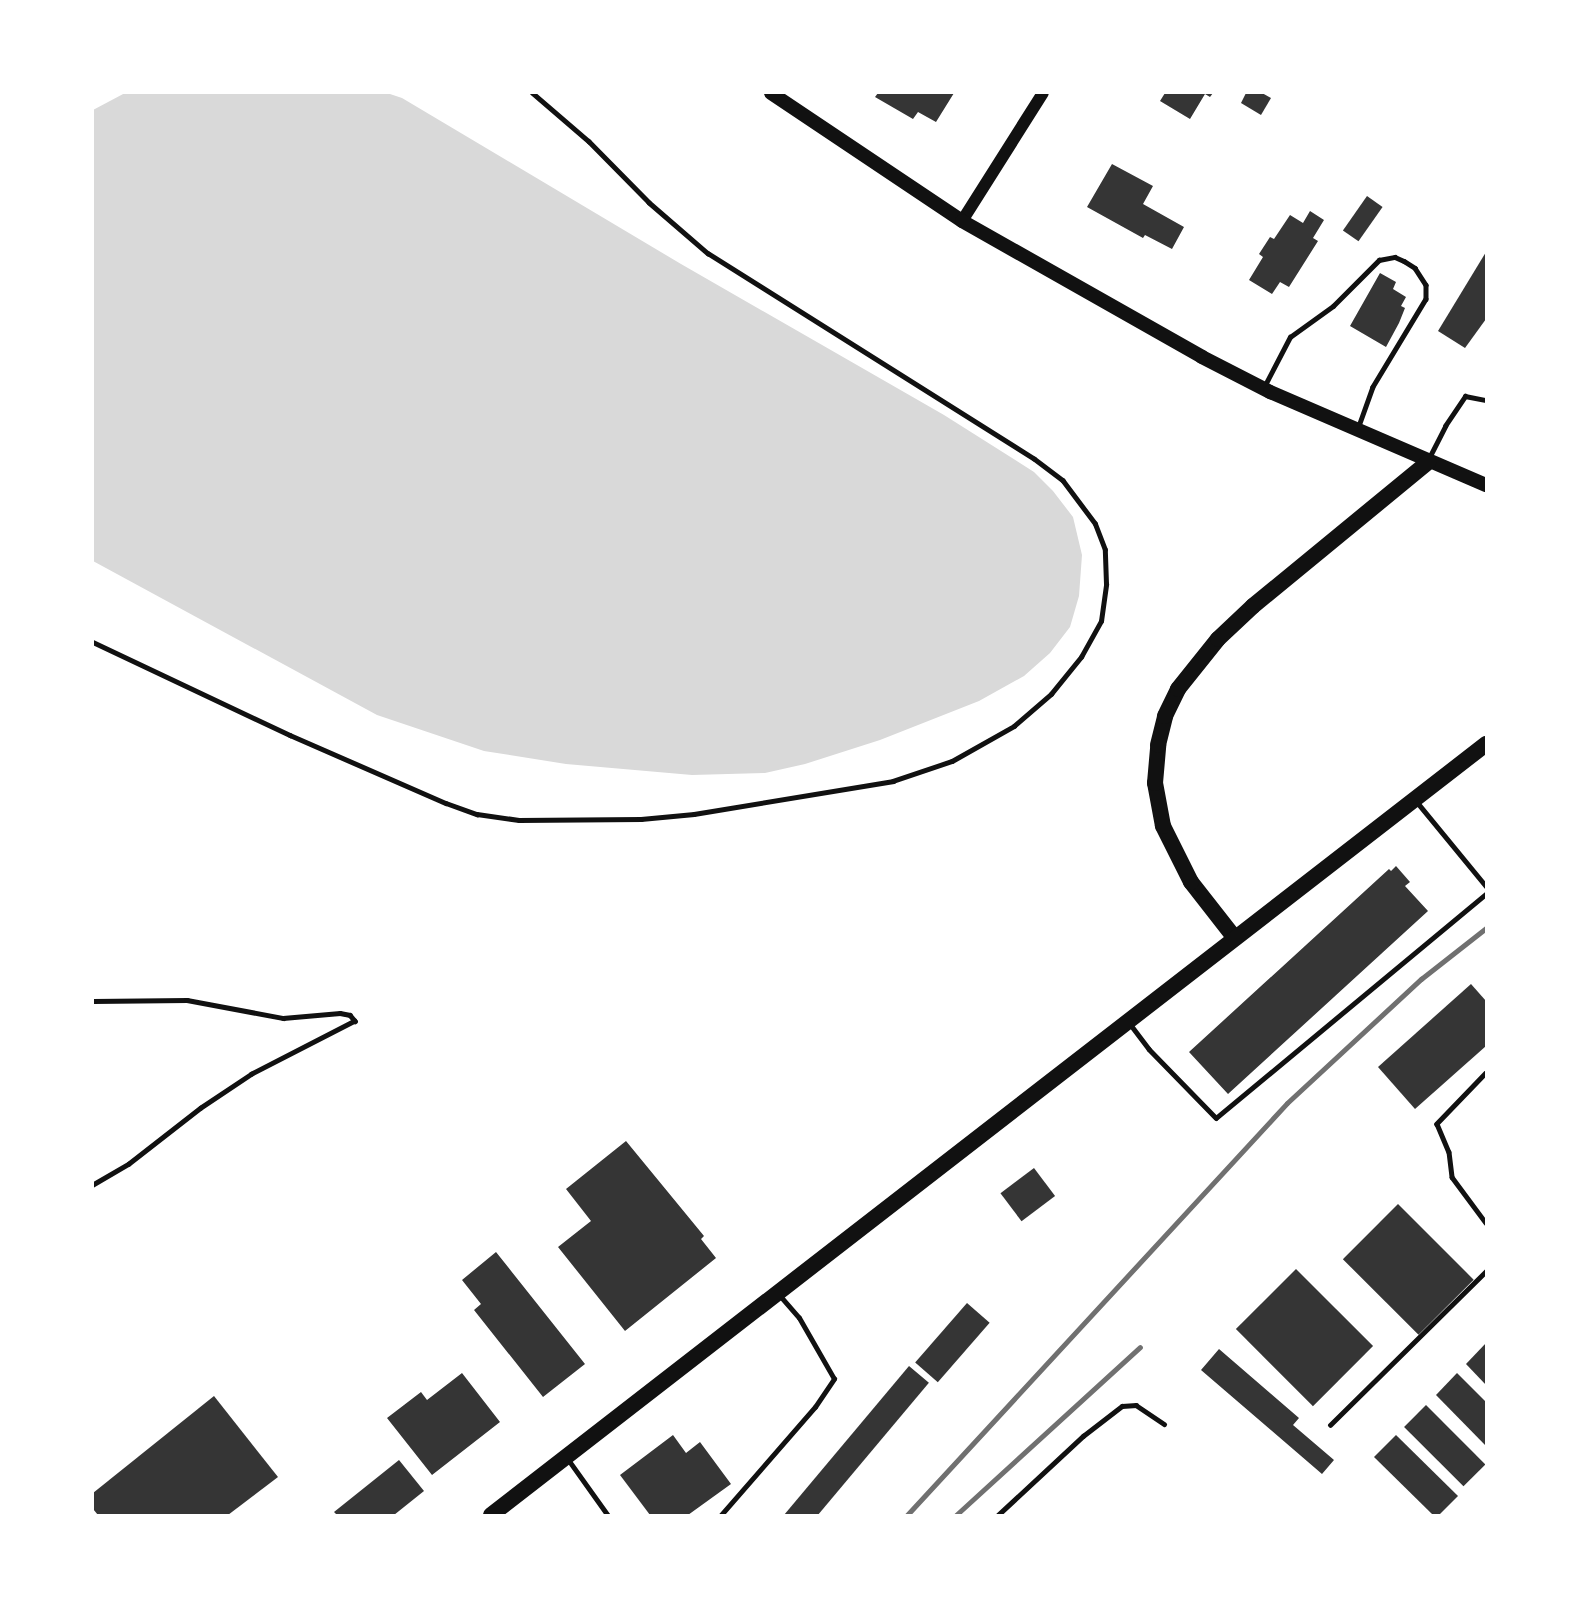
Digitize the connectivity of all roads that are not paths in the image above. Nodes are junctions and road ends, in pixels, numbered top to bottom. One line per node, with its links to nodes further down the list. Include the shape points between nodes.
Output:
1 (533, 93): 10 (lane, via 708,254 1063,481 1095,524 1105,550 1101,621 1081,657 1051,694 1014,726 952,761 893,781 694,814 519,820 477,814 446,803)
2 (771, 93): 4 (main road)
3 (1043, 93): 4 (street)
4 (962, 221): 5 (main road)
5 (1263, 389): 7 (main road); 7 (lane, via 1290,337 1333,306 1379,260 1395,257 1404,261 1426,285 1426,299 1373,387)
6 (1486, 400): 8 (lane, via 1465,396 1444,426)
7 (1357, 431): 8 (main road)
8 (1428, 462): 9 (main road); 15 (main road, via 1218,639 1182,683 1166,716 1155,783 1168,843 1191,882)
9 (1486, 485)
10 (93, 642)
11 (1486, 744): 12 (main road)
12 (1415, 799): 13 (lane); 15 (main road)
13 (1486, 886)
14 (1486, 894): 16 (lane, via 1216,1118)
15 (1234, 937): 16 (main road)
16 (1128, 1021): 20 (main road)
17 (1486, 1073): 18 (lane, via 1437,1124 1449,1152 1452,1177)
18 (1486, 1223)
19 (1486, 1271): 22 (lane)
20 (778, 1293): 23 (main road); 26 (lane, via 799,1318 834,1379)
21 (1164, 1424): 27 (lane, via 1136,1405 1122,1406)
22 (1330, 1425)
23 (566, 1457): 24 (main road); 25 (lane)
24 (491, 1515)
25 (608, 1515)
26 (721, 1515)
27 (998, 1515)

